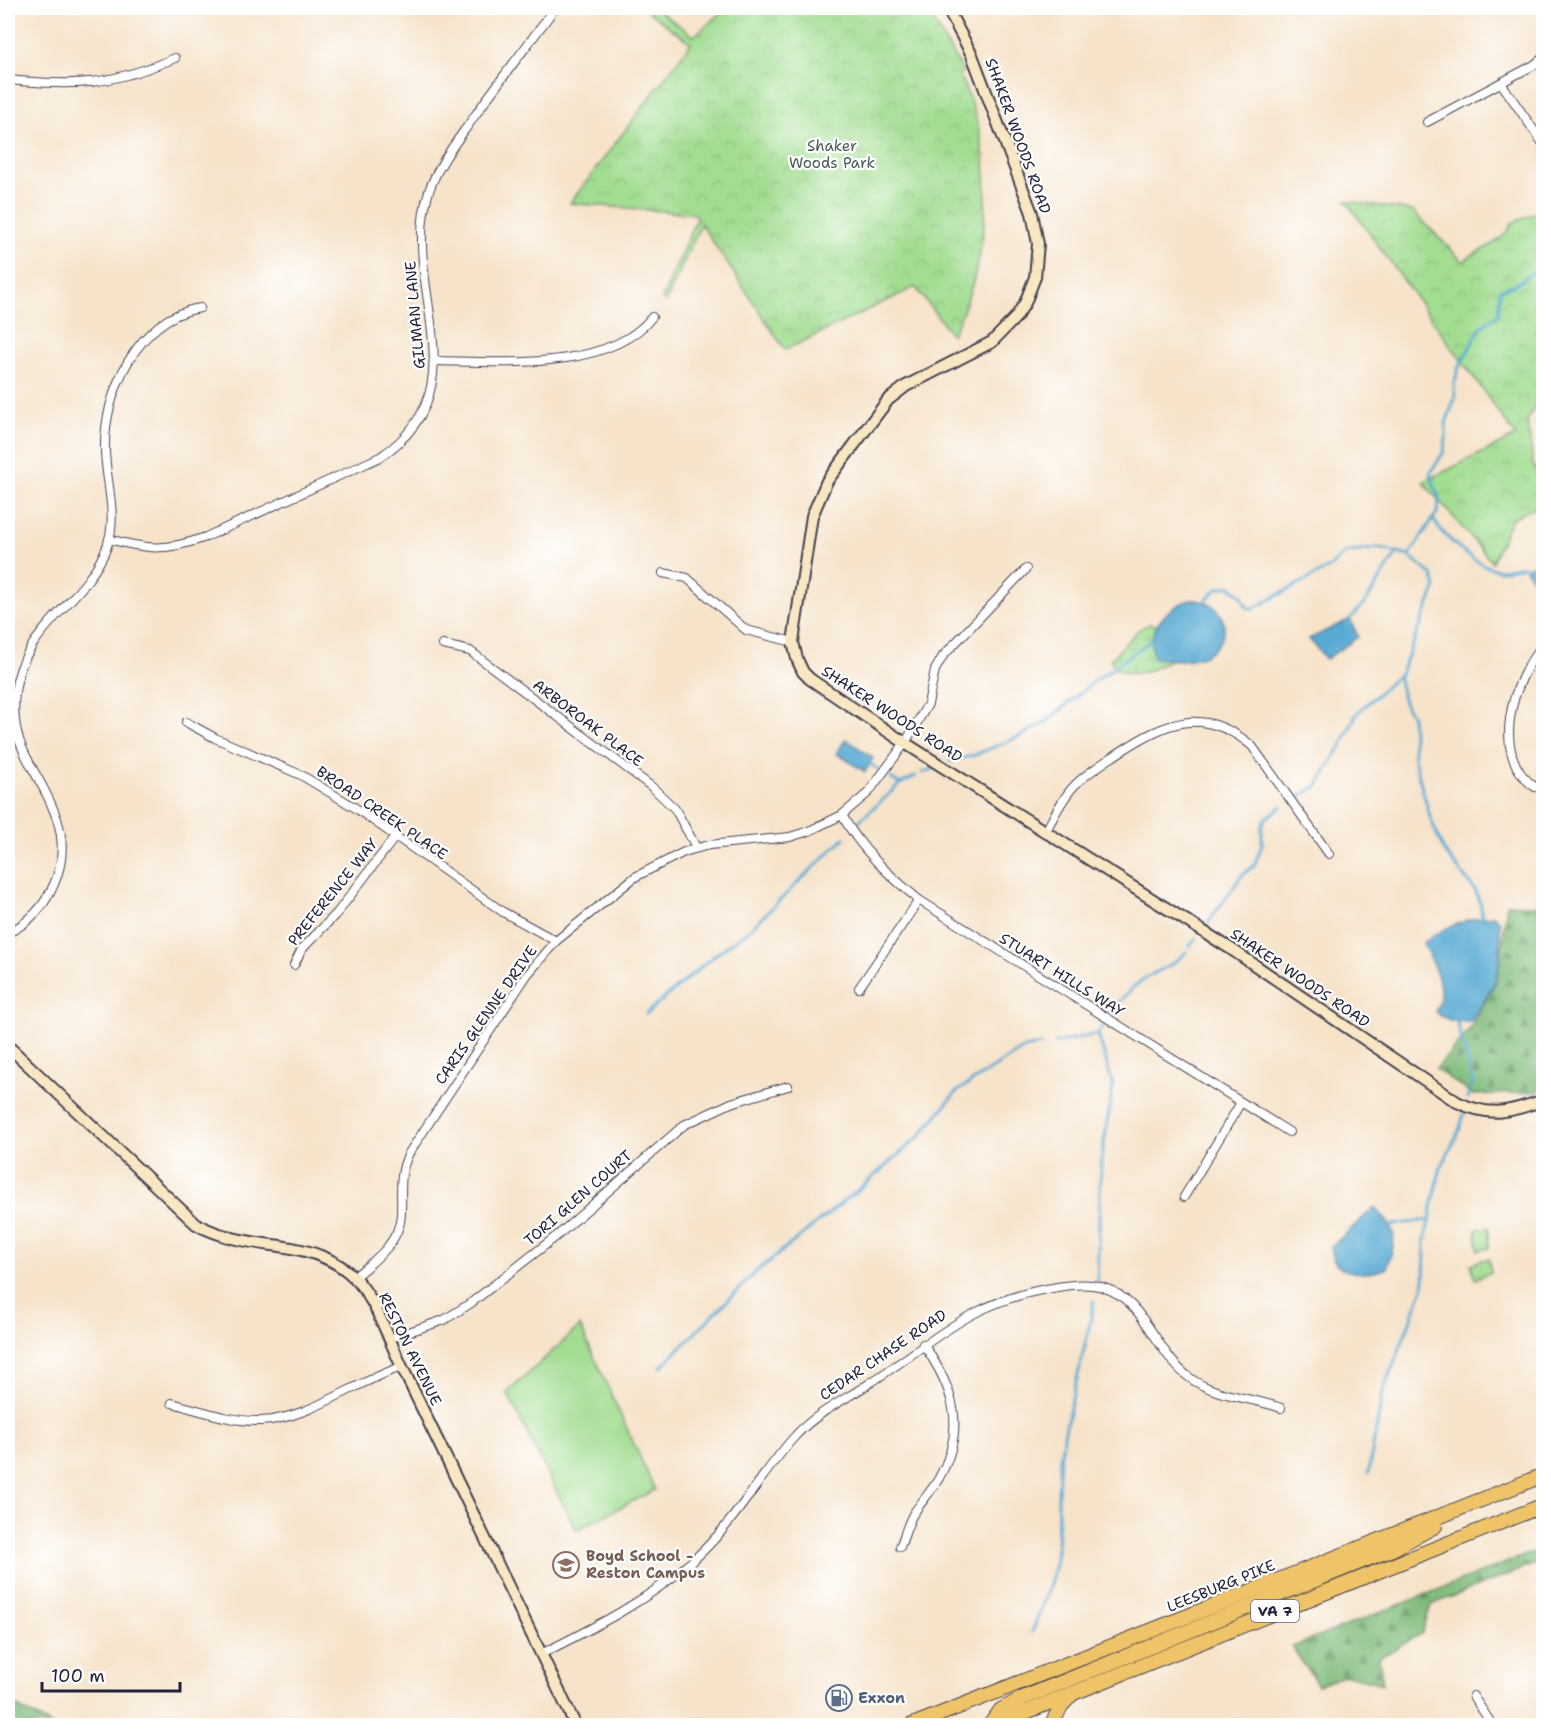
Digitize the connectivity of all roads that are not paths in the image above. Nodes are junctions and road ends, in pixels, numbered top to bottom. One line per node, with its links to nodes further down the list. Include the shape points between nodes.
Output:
1 (555, 8): 11 (street, GILMAN LANE, via 447,155 429,193 422,250)
2 (947, 8): 15 (street, SHAKER WOODS ROAD, via 972,55 1032,213 1038,244 1035,277 1025,303 1005,330 978,352 896,393 827,481 812,516)
3 (1544, 57): 6 (street)
4 (175, 58): 5 (street, via 135,75 96,83)
5 (8, 80)
6 (1502, 83): 7 (street); 8 (street)
7 (1427, 122)
8 (1544, 145)
9 (200, 308): 12 (street, via 178,313 155,329 134,354 115,389 108,411 105,449 112,514)
10 (652, 318): 11 (street, via 629,339 565,358)
11 (435, 361): 12 (street, GILMAN LANE, via 433,384 422,414 405,438 380,457 183,545 154,549)
12 (109, 539): 27 (street, via 92,575 30,648 18,677 14,712 18,740 58,820 61,856 46,900 27,922)
13 (1026, 569): 19 (street, CARIS GLENNE DRIVE, via 943,656 935,670 928,704)
14 (663, 573): 15 (street, via 687,578 746,630)
15 (794, 642): 19 (street, SHAKER WOODS ROAD, via 797,659 810,679)
16 (1544, 644): 20 (street, via 1532,656 1519,680 1511,706 1513,758 1521,778)
17 (443, 645): 24 (street, ARBOROAK PLACE, via 470,651 652,787 675,809)
18 (186, 722): 23 (street, BROAD CREEK PLACE, via 301,775)
19 (905, 743): 21 (street, CARIS GLENNE DRIVE, via 882,776); 22 (street, SHAKER WOODS ROAD)
20 (1535, 787)
21 (843, 815): 24 (street, CARIS GLENNE DRIVE, via 790,837); 26 (street, STUART HILLS WAY, via 852,834 882,869)
22 (1046, 831): 25 (street, via 1075,785 1108,760 1168,724 1206,722 1225,727 1252,746); 33 (street, SHAKER WOODS ROAD, via 1231,949 1457,1102 1476,1111 1498,1113)
23 (395, 837): 28 (street, BROAD CREEK PLACE, via 503,912); 29 (street, PREFERENCE WAY, via 337,913 302,949)
24 (696, 847): 28 (street, CARIS GLENNE DRIVE, via 635,877)
25 (1329, 855)
26 (919, 900): 30 (street); 34 (street, STUART HILLS WAY)
27 (8, 933)
28 (556, 941): 37 (street, CARIS GLENNE DRIVE, via 527,975 409,1153 399,1180 402,1216 395,1237 381,1256)
29 (294, 965)
30 (859, 988)
31 (8, 1046): 37 (street, RESTON AVENUE, via 196,1224 227,1238 321,1254)
32 (788, 1086): 38 (street, TORI GLEN COURT, via 731,1103 684,1125 558,1235 471,1303 444,1320)
33 (1544, 1100)
34 (1240, 1104): 35 (street, STUART HILLS WAY); 36 (street)
35 (1288, 1132)
36 (1184, 1197)
37 (354, 1277): 38 (street, RESTON AVENUE)
38 (391, 1338): 40 (street, RESTON AVENUE)
39 (922, 1344): 42 (street, CEDAR CHASE ROAD, via 979,1309 1020,1293 1072,1285 1102,1287 1133,1305 1188,1377 1208,1389); 46 (street, via 941,1370 948,1388 955,1422 953,1442 948,1461 911,1518); 49 (street, CEDAR CHASE ROAD, via 868,1385 829,1407 797,1435 745,1504 690,1564 654,1593)
40 (402, 1367): 41 (street, via 277,1419 247,1420); 49 (street, RESTON AVENUE)
41 (172, 1403)
42 (1281, 1408)
43 (1544, 1475): 44 (highway, LEESBURG PIKE / VA 7)
44 (1501, 1492): 53 (highway, LEESBURG PIKE / VA 7); 54 (highway, via 1392,1549 1023,1698 1001,1710)
45 (1544, 1504): 50 (highway, VA 7)
46 (900, 1547)
47 (8, 1564): 48 (street)
48 (8, 1581)
49 (543, 1653): 52 (street, RESTON AVENUE)
50 (1074, 1692): 54 (highway, VA 7); 55 (highway)
51 (1473, 1696): 56 (street)
52 (576, 1725)
53 (910, 1725)
54 (990, 1725)
55 (1051, 1725)
56 (1493, 1725)

